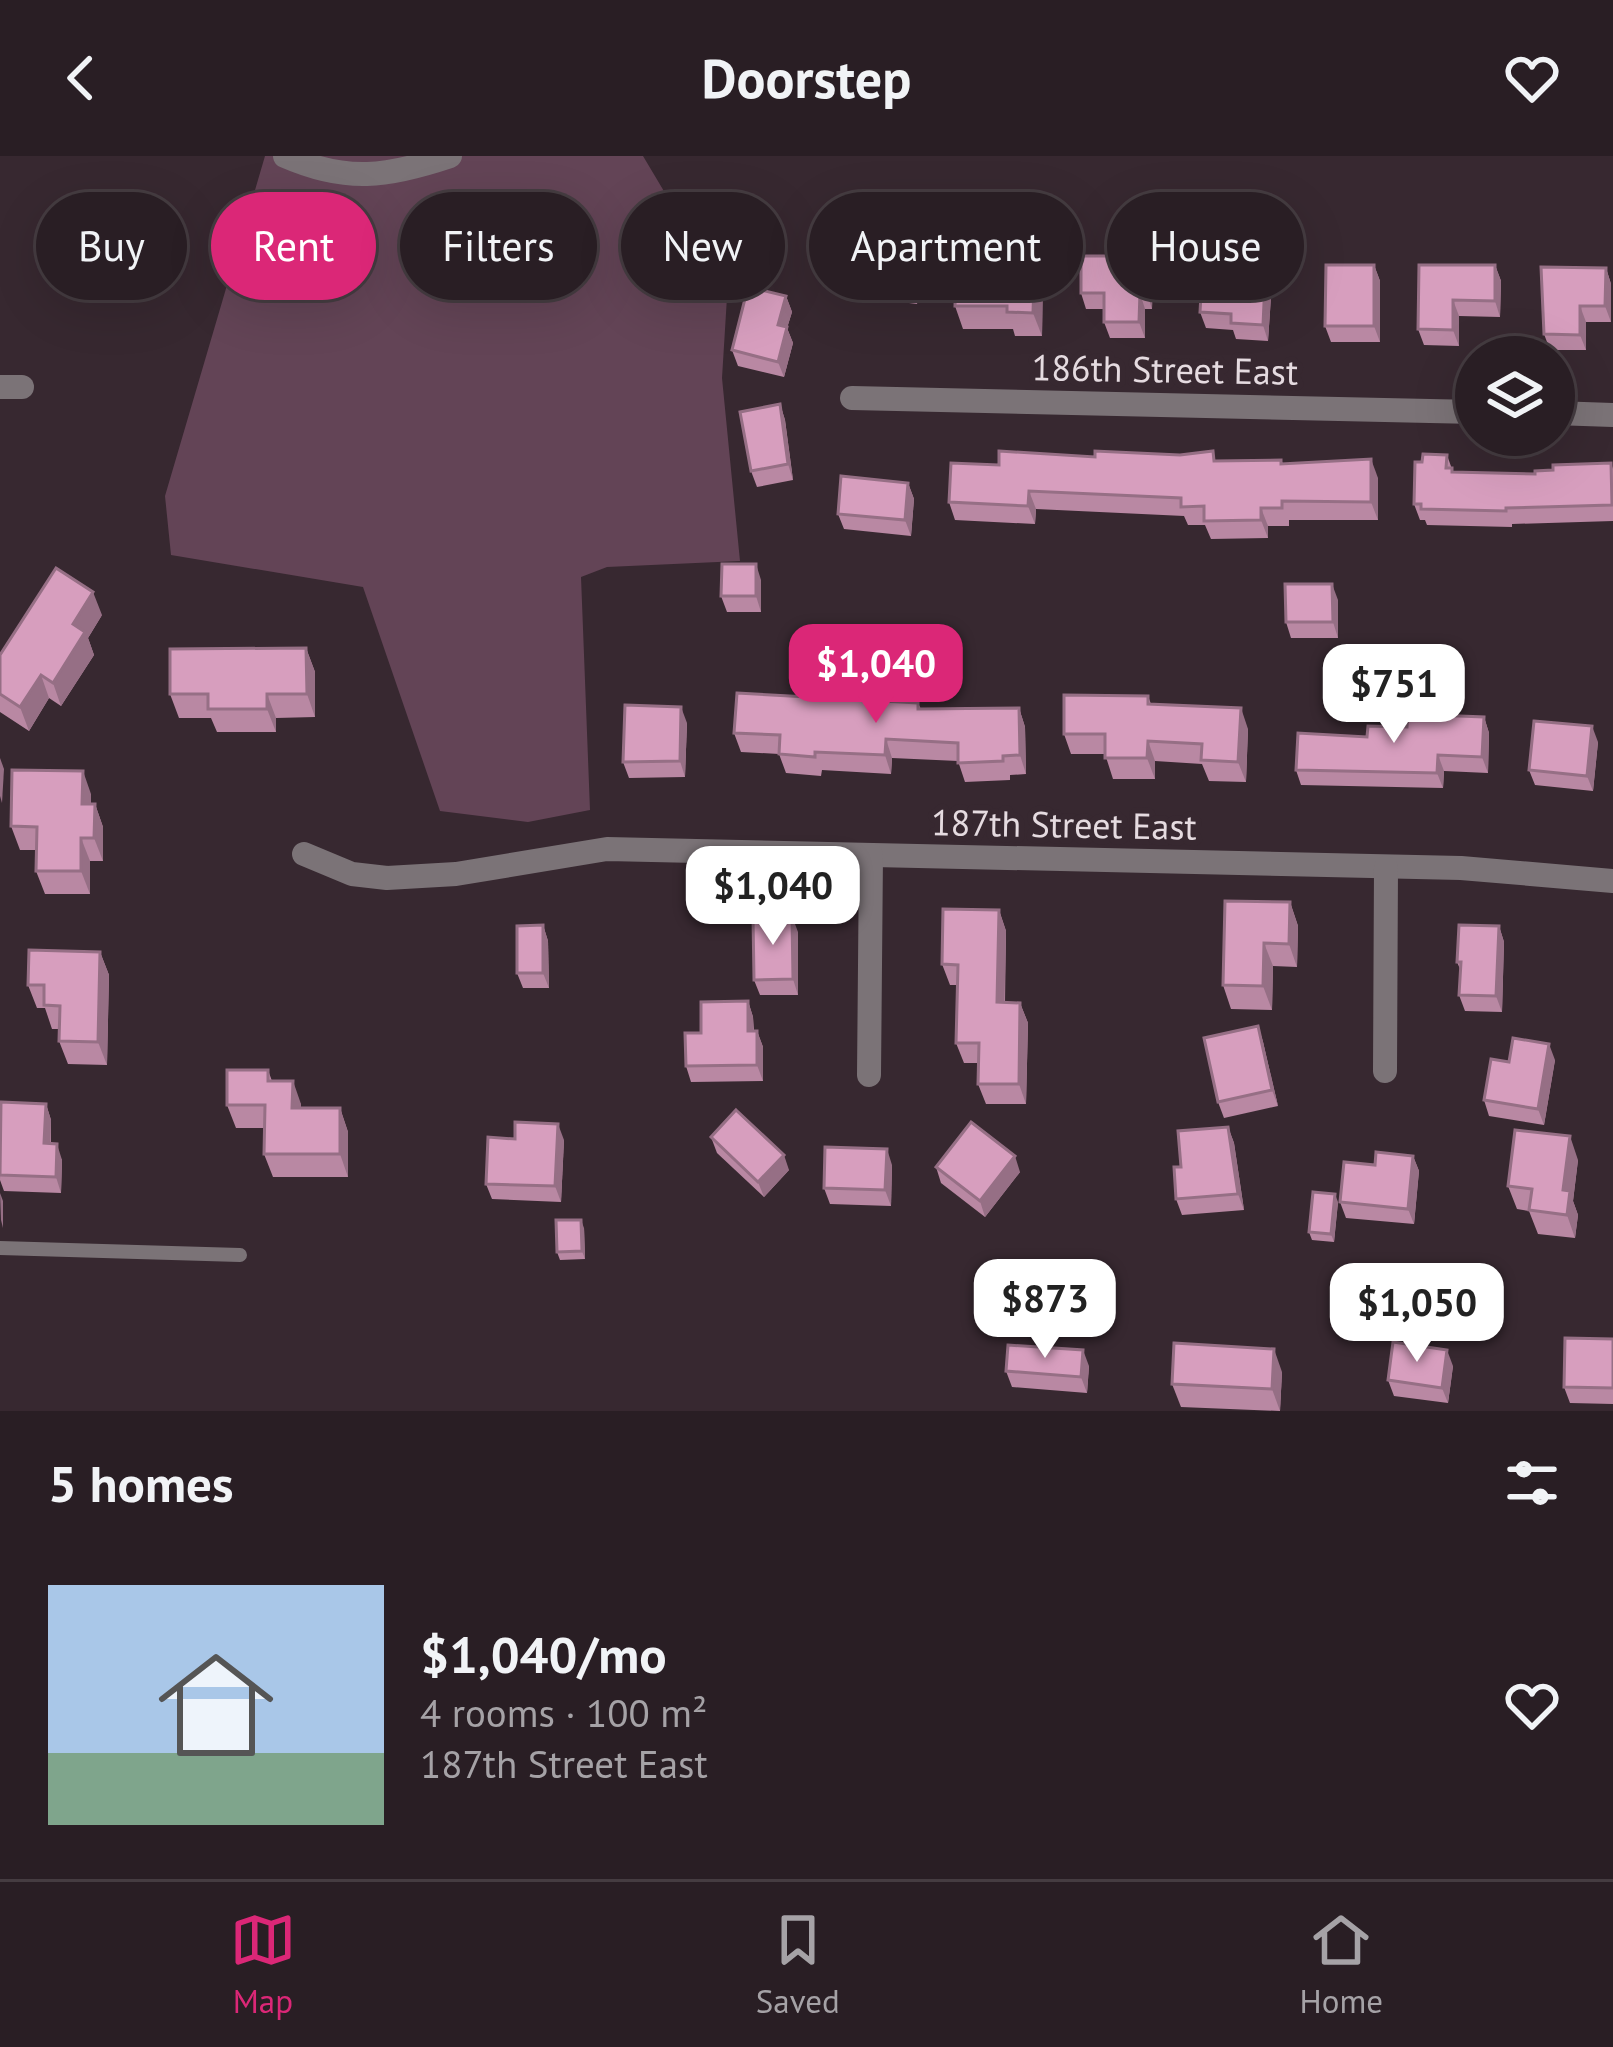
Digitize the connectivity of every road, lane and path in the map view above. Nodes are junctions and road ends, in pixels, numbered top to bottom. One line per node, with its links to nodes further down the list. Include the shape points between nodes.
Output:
1 (285, 156): 2 (street, via 356,176 399,173)
2 (450, 156)
3 (852, 398): 4 (street, 186th Street East)
4 (1455, 412)
5 (1575, 414): 6 (street)
6 (1613, 415)
7 (304, 854): 8 (street, 187th Street East, via 387,878 607,849)
8 (871, 855): 9 (street, 187th Street East); 12 (street)
9 (1386, 868): 10 (street, 187th Street East); 11 (street)
10 (1613, 881)
11 (1384, 1071)
12 (869, 1075)
13 (0, 1248): 14 (lane)
14 (240, 1255)

